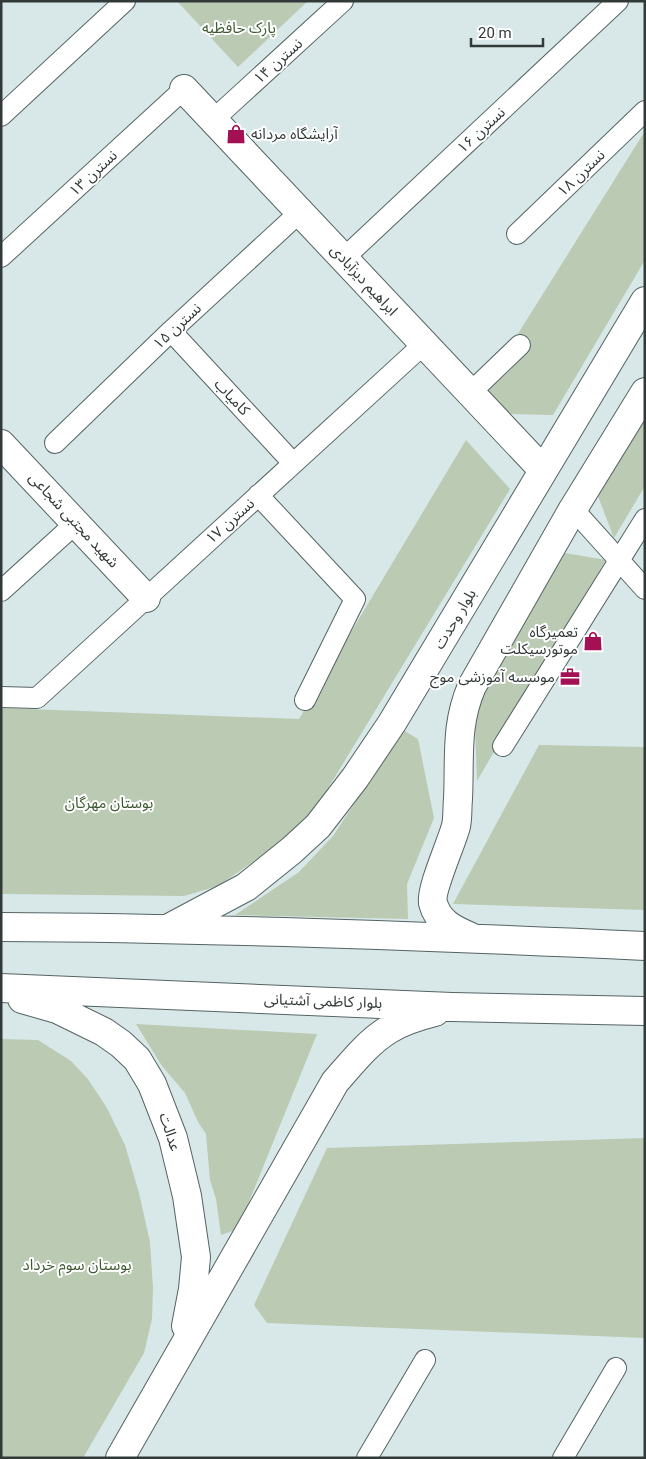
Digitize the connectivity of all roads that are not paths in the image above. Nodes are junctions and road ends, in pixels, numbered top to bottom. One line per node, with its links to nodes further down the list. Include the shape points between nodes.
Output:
1 (125, 1): 6 (street)
2 (343, 1): 7 (street, نسترن ۱۴)
3 (618, 1): 11 (street, نسترن ۱۶)
4 (184, 89): 7 (street, ابراهیم دیزآبادی); 10 (street, نسترن ۱۳)
5 (645, 111): 9 (street, نسترن ۱۸)
6 (1, 116)
7 (213, 120): 8 (street, ابراهیم دیزآبادی)
8 (300, 212): 11 (street, ابراهیم دیزآبادی); 13 (street, نسترن ۱۵)
9 (517, 234)
10 (1, 258)
11 (343, 258): 14 (street, ابراهیم دیزآبادی)
12 (645, 301): 21 (street, بلوار وحدت)
13 (171, 331): 18 (street, نسترن ۱۵); 20 (street, کامیاب)
14 (424, 344): 17 (street, ابراهیم دیزآبادی); 20 (street, نسترن ۱۷)
15 (520, 345): 17 (street)
16 (645, 392): 23 (street)
17 (470, 393): 21 (street, ابراهیم دیزآبادی)
18 (56, 443)
19 (1, 444): 25 (street, شهید مجتبی شجاعی)
20 (293, 463): 22 (street, نسترن ۱۷)
21 (543, 470): 34 (street, بلوار وحدت, via 392,723 318,826 246,887)
22 (258, 495): 29 (street, نسترن ۱۷); 31 (street, via 355,599)
23 (573, 510): 26 (street); 35 (street, via 465,703 459,739 456,825 433,902 439,917 450,927)
24 (645, 519): 26 (street)
25 (76, 523): 28 (street); 29 (street, شهید مجتبی شجاعی)
26 (618, 560): 27 (street); 32 (street)
27 (645, 589)
28 (1, 591)
29 (146, 598): 30 (street, نسترن ۱۷, via 37,698)
30 (1, 697)
31 (305, 700)
32 (503, 746)
33 (1, 927): 34 (street)
34 (169, 928): 35 (street)
35 (472, 938): 36 (street)
36 (645, 946)
37 (1, 988): 39 (street, بلوار کاظمی آشتیانی)
38 (1, 993): 42 (street, عدالت, via 57,1008 104,1032 136,1059 152,1084 173,1138 196,1257 188,1320)
39 (452, 1007): 40 (street, بلوار کاظمی آشتیانی); 42 (street, عدالت, via 410,1019 388,1030 335,1082)
40 (645, 1011)
41 (425, 1360): 45 (street)
42 (175, 1361): 44 (street, عدالت)
43 (616, 1368): 46 (street)
44 (124, 1456)
45 (367, 1458)
46 (563, 1458)

